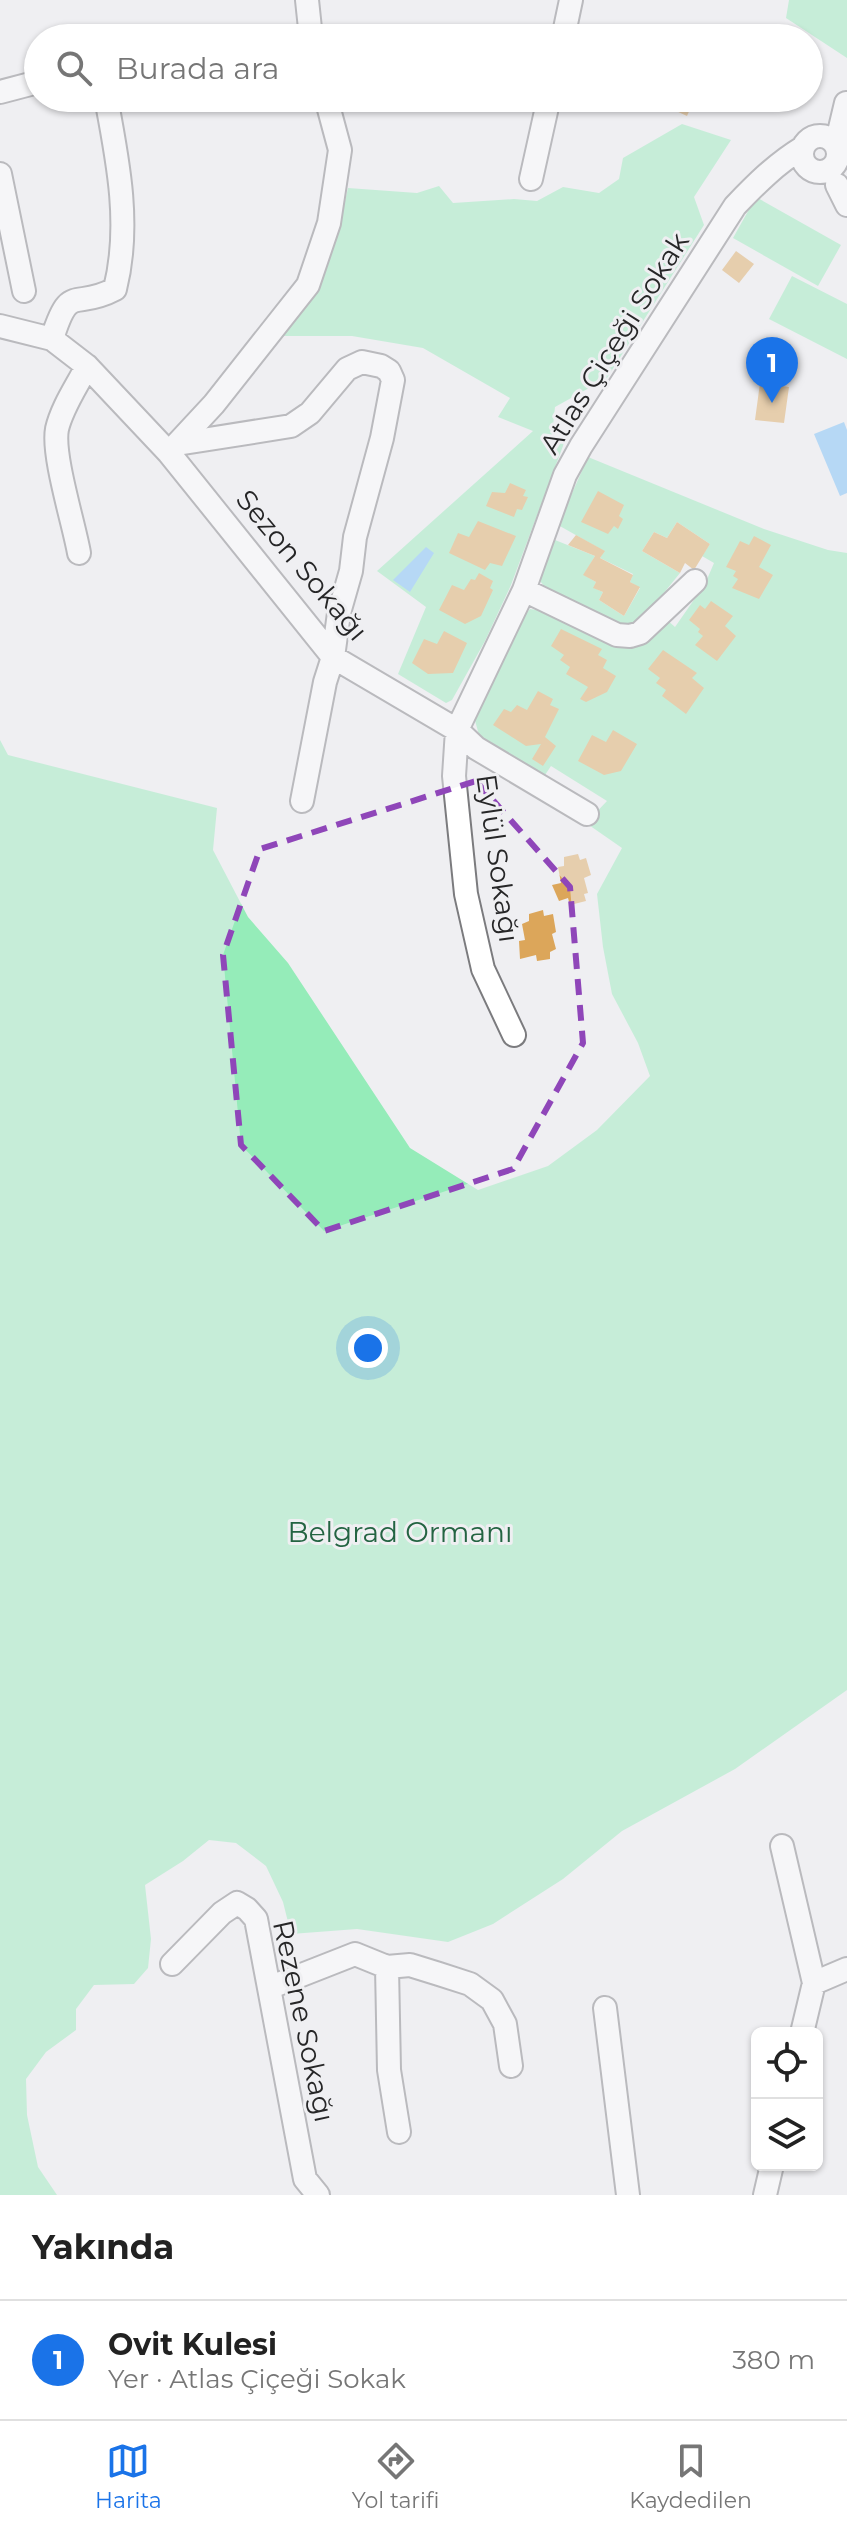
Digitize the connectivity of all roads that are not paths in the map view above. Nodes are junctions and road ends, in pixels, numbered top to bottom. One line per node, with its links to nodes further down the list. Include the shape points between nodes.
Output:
1 (307, 0): 3 (street)
2 (571, 0): 4 (street)
3 (310, 24)
4 (566, 24)
5 (24, 86): 6 (street)
6 (0, 92)
7 (847, 102): 11 (street, via 830,120)
8 (109, 112): 21 (street, via 124,230 120,271 115,289 103,296 73,299 63,307)
9 (330, 112): 23 (street, via 340,150 329,223 308,285)
10 (546, 112): 16 (street)
11 (832, 145): 12 (street, via 809,139); 13 (street, via 829,169); 17 (street)
12 (802, 148): 13 (street, via 804,163); 15 (street, Atlas Çiçeği Sokak)
13 (814, 170): 15 (street, via 790,168); 17 (street)
14 (0, 174): 18 (street)
15 (764, 176): 26 (street, Atlas Çiçeği Sokak, via 735,206 581,446 565,475)
16 (531, 179)
17 (842, 195)
18 (24, 291)
19 (0, 326): 21 (street, Sezon Sokağı)
20 (0, 335): 22 (street, via 28,339)
21 (52, 339): 22 (street, Sezon Sokağı)
22 (85, 370): 23 (street, Sezon Sokağı); 24 (street, via 66,406 55,447)
23 (173, 448): 27 (street, Sezon Sokağı); 27 (street, via 291,426 310,413 347,369 362,362 389,371 393,380 382,438 355,537)
24 (79, 553)
25 (695, 581): 26 (street, via 640,633 630,636 617,635)
26 (524, 590): 28 (street, Atlas Çiçeği Sokak)
27 (333, 657): 28 (street, Sezon Sokağı); 29 (street)
28 (457, 730): 30 (street, Sezon Sokağı, via 476,748); 31 (street, Eylül Sokağı, via 454,776 466,894 483,969)
29 (302, 801)
30 (587, 814)
31 (514, 1035)
32 (782, 1846): 36 (street)
33 (172, 1964): 37 (street, Rezene Sokağı, via 237,1903 256,1919)
34 (387, 1967): 37 (street, via 355,1954); 40 (street, via 410,1965 439,1974 470,1984 492,2000 505,2024); 41 (street, via 389,2070)
35 (847, 1969): 36 (street)
36 (814, 1983): 39 (street)
37 (271, 1987): 43 (street, Rezene Sokağı, via 305,2179)
38 (605, 2008): 44 (street)
39 (803, 2027)
40 (511, 2066)
41 (399, 2132)
42 (771, 2171): 45 (street)
43 (318, 2195)
44 (628, 2195)
45 (765, 2195)

